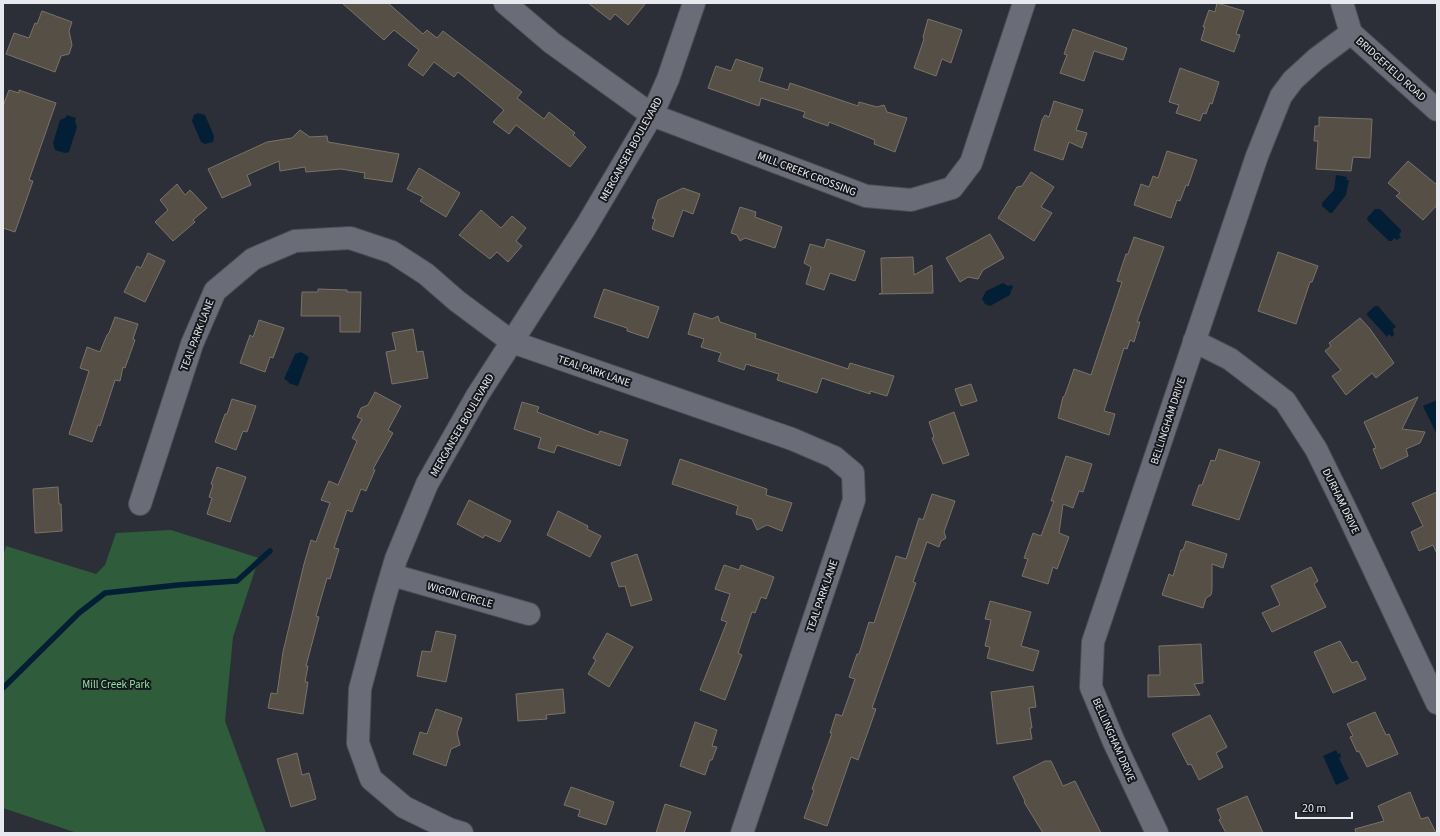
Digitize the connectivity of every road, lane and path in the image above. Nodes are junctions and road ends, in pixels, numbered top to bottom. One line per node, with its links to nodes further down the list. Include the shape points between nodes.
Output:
1 (505, 3): 7 (street, MILL CREEK CROSSING, via 552,43)
2 (694, 3): 7 (street, MERGANSER BOULEVARD, via 668,79)
3 (1024, 3): 7 (street, MILL CREEK CROSSING, via 971,163 952,188 911,200 866,196)
4 (1342, 3): 5 (street, BRIDGEFIELD ROAD)
5 (1351, 32): 6 (street, BRIDGEFIELD ROAD); 8 (street, BELLINGHAM DRIVE, via 1293,80 1281,96 1257,156)
6 (1437, 110)
7 (652, 115): 9 (street, MERGANSER BOULEVARD, via 586,228)
8 (1194, 341): 13 (street, DURHAM DRIVE, via 1230,359 1285,401 1316,449); 16 (street, BELLINGHAM DRIVE, via 1094,642 1091,687)
9 (512, 342): 10 (street, TEAL PARK LANE, via 426,274 392,252 350,238 295,241 253,259 214,291 192,344); 11 (street, MERGANSER BOULEVARD, via 477,396 427,484 396,559); 15 (street, TEAL PARK LANE, via 792,439 834,457 853,473 854,500)
10 (140, 504)
11 (392, 575): 12 (street, WIGON CIRCLE); 14 (street, MERGANSER BOULEVARD, via 360,689 358,743 371,779 404,807)
12 (529, 614)
13 (1437, 703)
14 (453, 832)
15 (742, 833)
16 (1157, 833)

